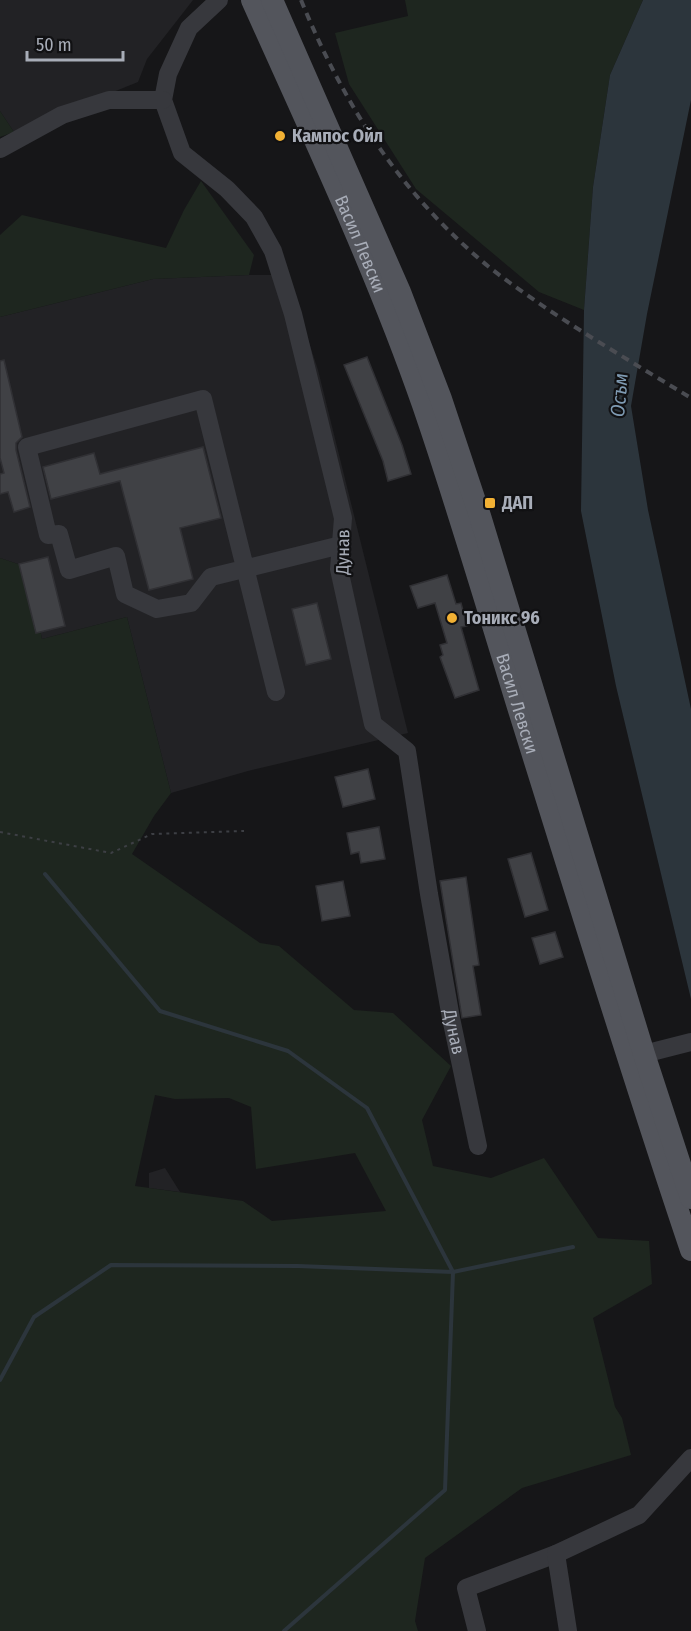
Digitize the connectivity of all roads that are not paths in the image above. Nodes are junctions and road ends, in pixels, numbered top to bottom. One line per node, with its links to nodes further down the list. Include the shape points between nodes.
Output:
1 (219, 0): 4 (street, via 189,28 168,74)
2 (252, 0): 10 (main road, Васил Левски, via 370,267 423,404)
3 (272, 0): 10 (main road, Васил Левски, via 400,292 441,399 480,516)
4 (163, 100): 5 (street, via 109,100 62,115); 6 (street, Дунав, via 182,153 254,217 273,251 293,314 343,518)
5 (0, 149)
6 (341, 545): 7 (street); 11 (street, Дунав, via 339,569 373,724 407,751 429,894)
7 (246, 568): 7 (street, via 202,399 27,447 48,536 59,534 69,570 116,556 125,594 158,609 191,603 211,577); 8 (street)
8 (276, 692)
9 (690, 1042): 10 (street)
10 (636, 1056): 12 (main road, Васил Левски); 13 (main road, Васил Левски)
11 (478, 1146)
12 (691, 1198)
13 (691, 1250)
14 (691, 1458): 15 (street, via 639,1515)
15 (556, 1554): 16 (street, via 466,1588); 17 (street)
16 (477, 1631)
17 (568, 1631)

